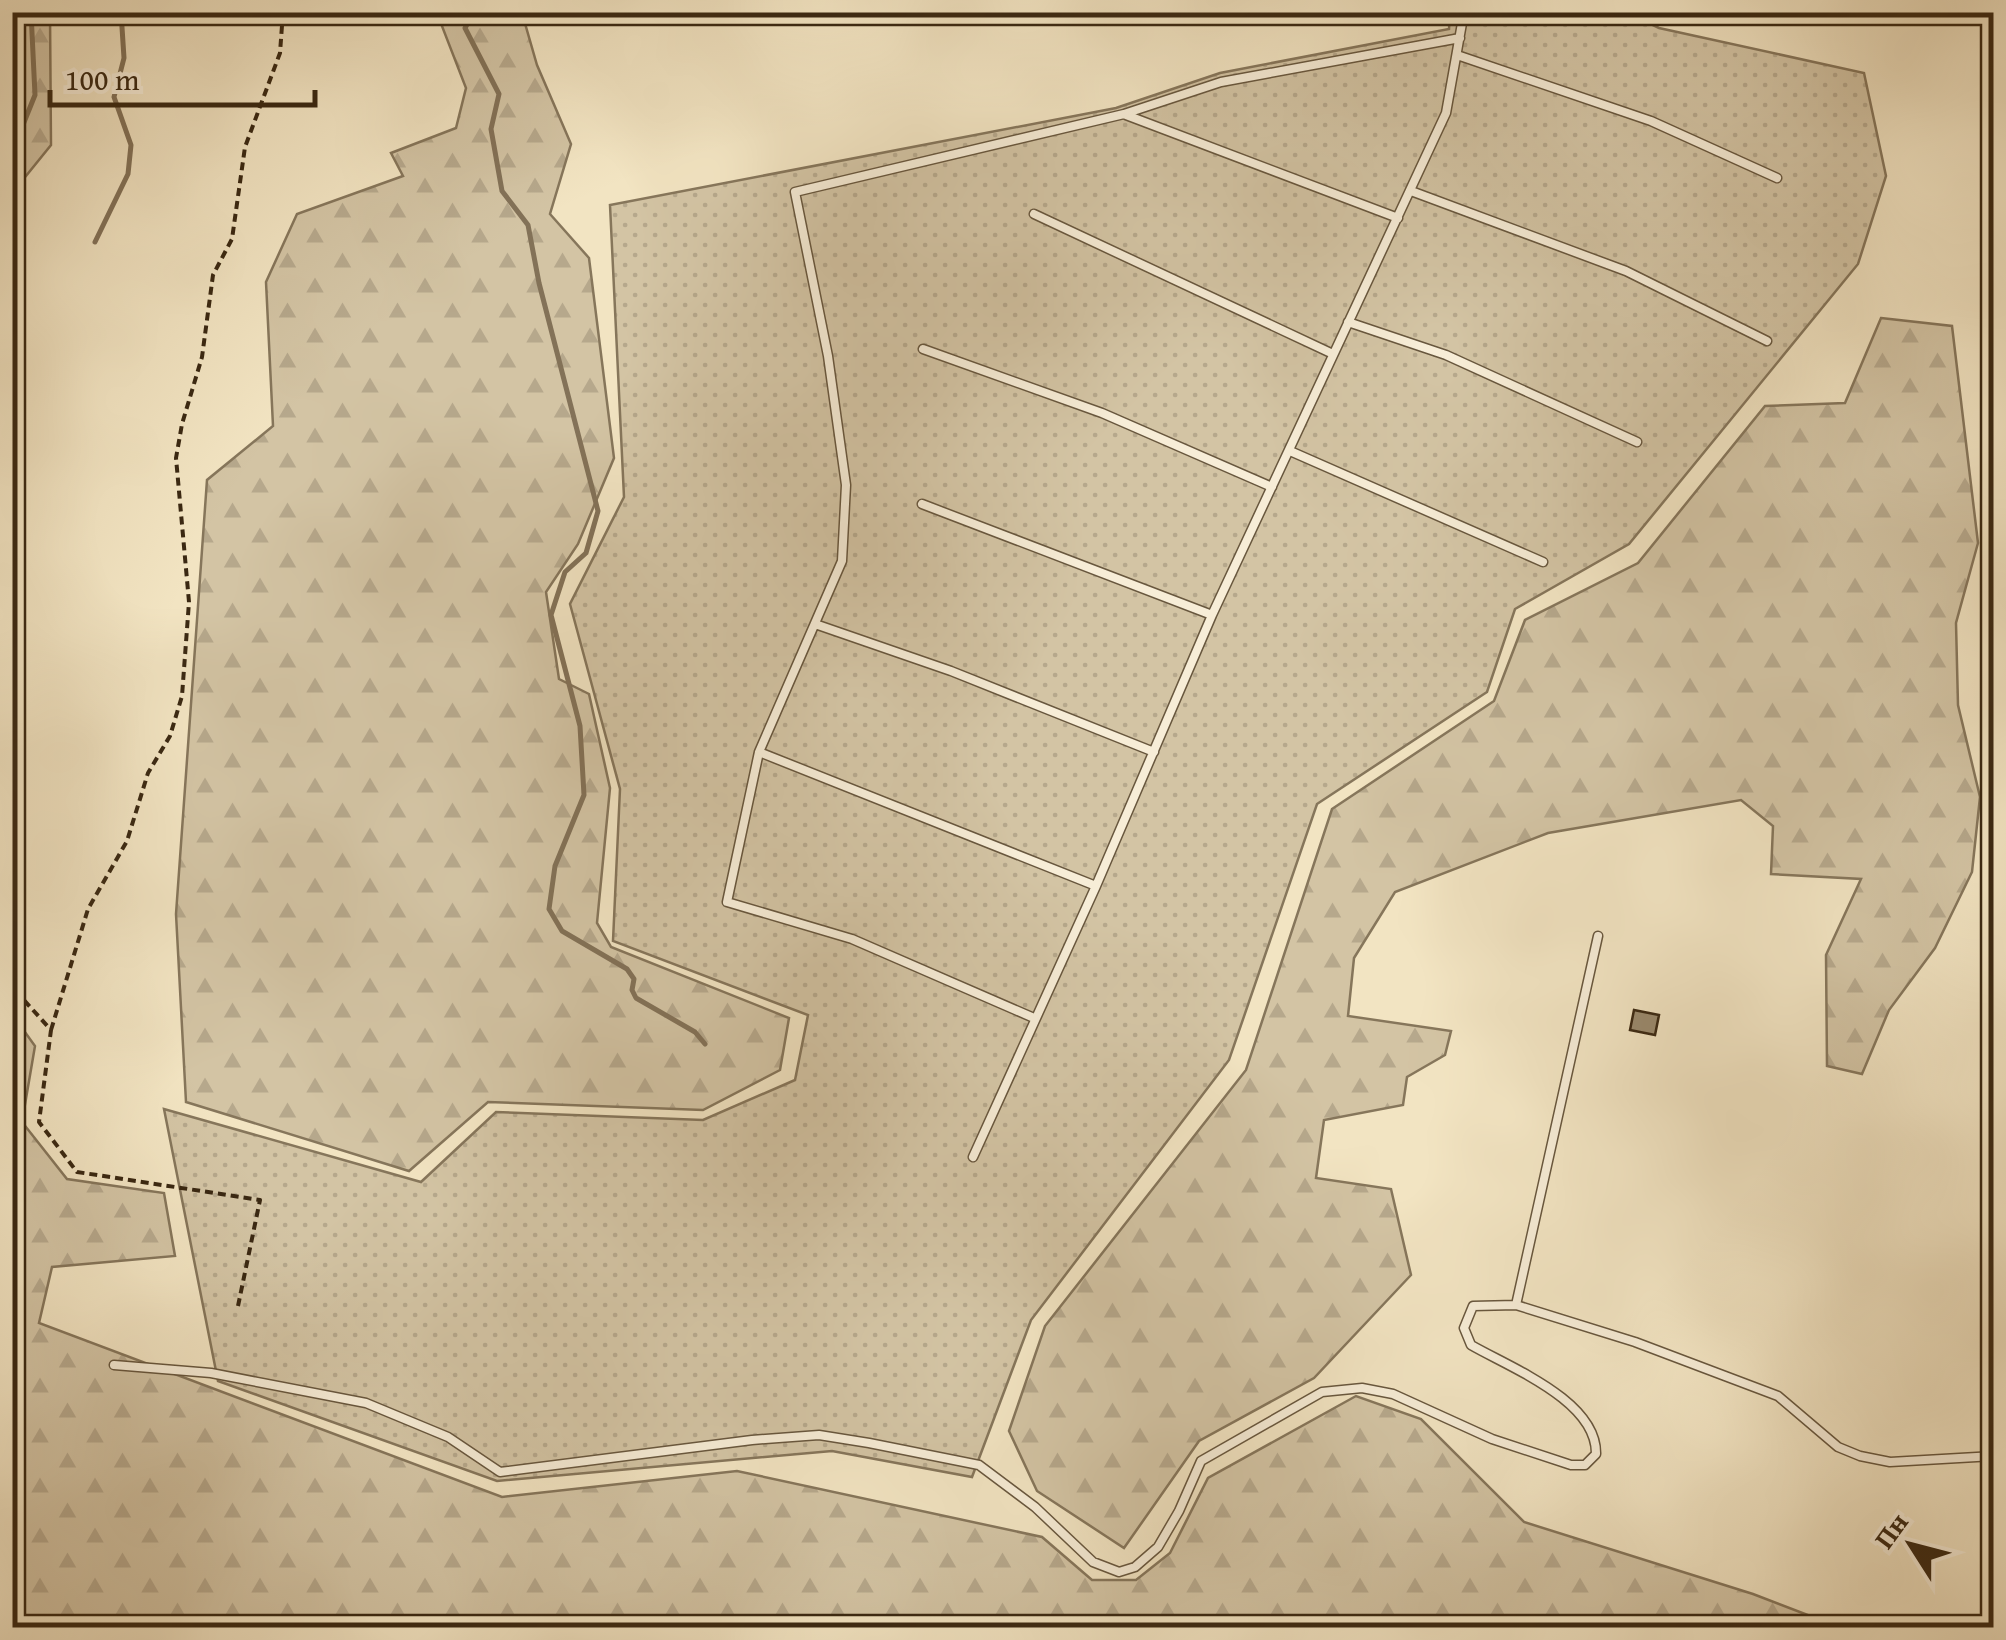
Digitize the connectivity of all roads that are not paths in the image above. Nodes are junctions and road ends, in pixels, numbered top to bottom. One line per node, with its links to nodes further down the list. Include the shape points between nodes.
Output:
1 (1464, 12): 2 (lane)
2 (1460, 38): 3 (lane); 4 (lane, via 1221,82)
3 (1457, 55): 5 (lane, via 1651,121); 6 (lane, via 1446,113)
4 (1124, 114): 8 (lane); 19 (lane, via 795,192 846,485 842,561)
5 (1777, 178)
6 (1410, 191): 8 (lane); 10 (lane, via 1626,271)
7 (1034, 214): 12 (lane)
8 (1398, 218): 9 (lane)
9 (1348, 322): 12 (lane); 13 (lane, via 1446,355)
10 (1767, 341)
11 (923, 349): 15 (lane, via 1102,413)
12 (1334, 354): 14 (lane)
13 (1637, 442)
14 (1290, 451): 15 (lane); 17 (lane)
15 (1272, 487): 18 (lane)
16 (922, 504): 18 (lane)
17 (1543, 562)
18 (1212, 615): 21 (lane)
19 (815, 624): 20 (lane); 21 (lane)
20 (758, 752): 22 (lane); 24 (lane, via 727,902 852,939)
21 (1154, 752): 22 (lane)
22 (1096, 886): 24 (lane)
23 (1598, 936): 26 (lane)
24 (1034, 1018): 25 (lane)
25 (973, 1157)
26 (1516, 1305): 27 (lane, via 1473,1306 1464,1328 1471,1345 1568,1401 1590,1424 1593,1460 1571,1465 1392,1394 1362,1388 1322,1392 1201,1461 1158,1547 1119,1572 1093,1562 979,1465 819,1436 500,1472 421,1423 366,1403 211,1373); 28 (lane, via 1778,1396 1838,1447 1860,1456 1890,1462)
27 (114, 1365)
28 (1994, 1456)

